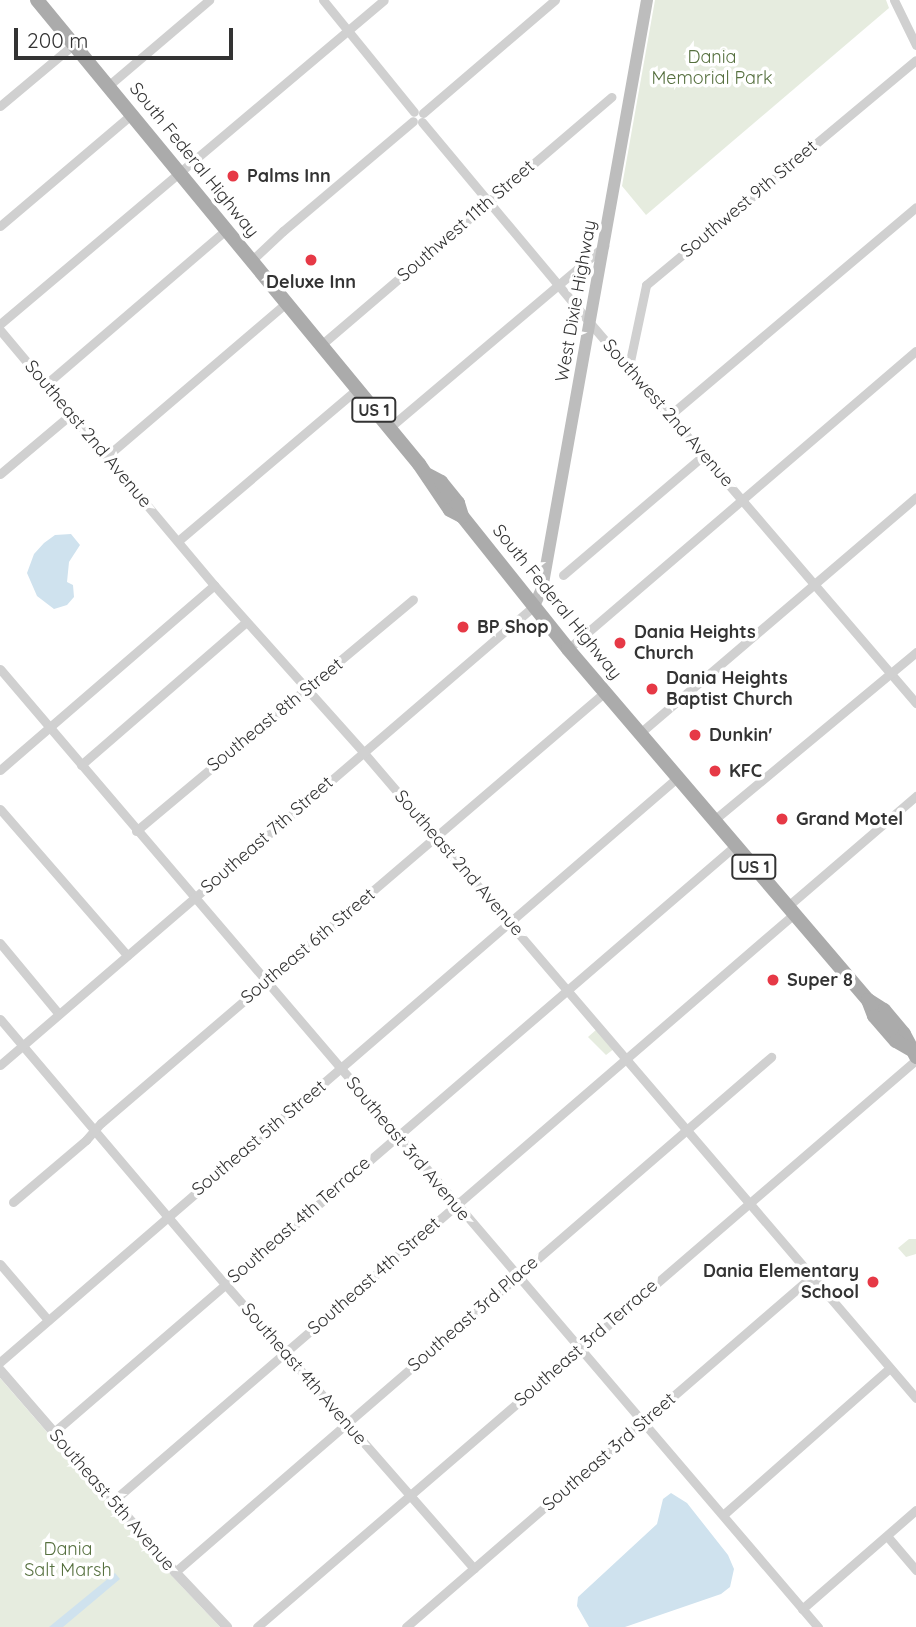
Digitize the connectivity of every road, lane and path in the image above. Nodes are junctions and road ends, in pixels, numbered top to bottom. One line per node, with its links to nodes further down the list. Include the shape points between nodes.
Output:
1 (37, 0): 9 (main road, South Federal Highway / US 1)
2 (209, 0): 12 (street)
3 (323, 0): 8 (street, Southwest 2nd Avenue)
4 (384, 0): 8 (street)
5 (555, 0): 16 (street)
6 (647, 0): 22 (main road, West Dixie Highway)
7 (894, 0): 10 (street)
8 (349, 30): 16 (street, Southwest 2nd Avenue); 17 (street)
9 (73, 45): 12 (main road, South Federal Highway / US 1); 14 (street)
10 (916, 45)
11 (916, 60): 31 (street, Southwest 9th Street, via 646,285)
12 (108, 86): 15 (main road, South Federal Highway / US 1)
13 (611, 97): 18 (street, Southwest 11th Street)
14 (0, 106)
15 (131, 115): 17 (main road, South Federal Highway / US 1); 20 (street)
16 (418, 117): 18 (street, Southwest 2nd Avenue); 23 (street)
17 (178, 173): 21 (main road, South Federal Highway / US 1); 27 (street)
18 (489, 201): 24 (street, Southwest 2nd Avenue); 29 (street, Southwest 11th Street)
19 (916, 207): 35 (street)
20 (0, 226)
21 (226, 230): 23 (main road, South Federal Highway / US 1); 32 (street)
22 (604, 246): 24 (street); 26 (main road, West Dixie Highway)
23 (251, 261): 25 (main road, South Federal Highway / US 1)
24 (558, 284): 26 (street, Southwest 2nd Avenue); 36 (street)
25 (286, 303): 29 (main road, South Federal Highway / US 1); 38 (street)
26 (590, 323): 31 (street, Southwest 2nd Avenue); 47 (main road, West Dixie Highway, via 542,589)
27 (0, 324)
28 (0, 330): 32 (street, Southeast 2nd Avenue)
29 (321, 345): 33 (main road, South Federal Highway / US 1)
30 (916, 351): 41 (street)
31 (629, 366): 35 (street, Southwest 2nd Avenue)
32 (45, 385): 34 (street, Southeast 2nd Avenue)
33 (357, 389): 36 (main road, South Federal Highway / US 1); 42 (street)
34 (70, 415): 38 (street, Southeast 2nd Avenue); 39 (street)
35 (670, 415): 37 (street, Southwest 2nd Avenue)
36 (389, 428): 47 (main road, South Federal Highway / US 1, via 428,475 441,482 458,503 461,516)
37 (704, 455): 41 (street, Southwest 2nd Avenue); 43 (street)
38 (107, 456): 42 (street, Southeast 2nd Avenue)
39 (0, 474)
40 (916, 497): 44 (street)
41 (743, 499): 44 (street, Southwest 2nd Avenue); 49 (street)
42 (178, 541): 45 (street, Southeast 2nd Avenue)
43 (563, 575)
44 (815, 583): 52 (street, Southwest 2nd Avenue); 57 (street)
45 (215, 584): 48 (street, Southeast 2nd Avenue); 56 (street)
46 (413, 599): 53 (street, Southeast 8th Street)
47 (534, 606): 49 (main road, South Federal Highway / US 1); 58 (street, Southeast 7th Street)
48 (246, 622): 53 (street, Southeast 2nd Avenue); 59 (street)
49 (568, 649): 54 (main road, South Federal Highway / US 1)
50 (916, 652): 52 (street)
51 (0, 669): 56 (street, Southeast 3rd Avenue)
52 (891, 674): 55 (street, Southwest 2nd Avenue); 64 (street)
53 (306, 688): 58 (street, Southeast 2nd Avenue); 65 (street, Southeast 8th Street)
54 (605, 692): 57 (main road, South Federal Highway / US 1); 66 (street, Southeast 6th Street)
55 (916, 703)
56 (50, 727): 59 (street, Southeast 3rd Avenue); 60 (street)
57 (640, 733): 61 (main road, South Federal Highway / US 1)
58 (365, 753): 66 (street, Southeast 2nd Avenue); 68 (street, Southeast 7th Street)
59 (81, 765): 65 (street, Southeast 3rd Avenue)
60 (0, 770)
61 (678, 777): 64 (main road, South Federal Highway / US 1); 70 (street, Southeast 5th Street)
62 (916, 796): 69 (street, Southeast 4th Street)
63 (0, 809): 72 (street)
64 (714, 820): 67 (main road, South Federal Highway / US 1)
65 (136, 831): 68 (street, Southeast 3rd Avenue)
66 (436, 837): 70 (street, Southeast 2nd Avenue); 73 (street, Southeast 6th Street)
67 (736, 845): 69 (main road, South Federal Highway / US 1); 74 (street, Southeast 4th Terrace)
68 (193, 898): 72 (street, Southeast 7th Street); 73 (street, Southeast 3rd Avenue)
69 (791, 910): 78 (main road, South Federal Highway / US 1, via 868,1000 874,1016); 80 (street, Southeast 4th Street)
70 (510, 922): 74 (street, Southeast 2nd Avenue); 82 (street, Southeast 5th Street)
71 (0, 943): 75 (street)
72 (127, 955): 75 (street, Southeast 7th Street)
73 (267, 983): 82 (street, Southeast 3rd Avenue); 83 (street, Southeast 6th Street)
74 (567, 990): 80 (street, Southeast 2nd Avenue); 85 (street, Southeast 4th Terrace)
75 (59, 1014): 77 (street, Southeast 7th Street)
76 (0, 1018): 77 (street, Southeast 4th Avenue)
77 (23, 1045): 81 (street, Southeast 7th Street); 83 (street, Southeast 4th Avenue)
78 (914, 1055): 87 (street, Southeast 3rd Terrace)
79 (771, 1057): 84 (street, Southeast 3rd Place)
80 (626, 1058): 84 (street, Southeast 2nd Avenue); 88 (street, Southeast 4th Street)
81 (0, 1065)
82 (340, 1069): 85 (street, Southeast 3rd Avenue); 89 (street, Southeast 5th Street)
83 (95, 1130): 86 (street, Southeast 6th Street); 89 (street, Southeast 4th Avenue)
84 (688, 1131): 87 (street, Southeast 2nd Avenue); 91 (street, Southeast 3rd Place)
85 (397, 1136): 88 (street, Southeast 3rd Avenue); 93 (street, Southeast 4th Terrace)
86 (13, 1202)
87 (750, 1202): 92 (street, Southeast 2nd Avenue); 95 (street, Southeast 3rd Terrace)
88 (455, 1205): 91 (street, Southeast 3rd Avenue); 96 (street, Southeast 4th Street)
89 (168, 1215): 93 (street, Southeast 4th Avenue); 94 (street, Southeast 5th Street)
90 (0, 1264): 94 (street)
91 (517, 1275): 95 (street, Southeast 3rd Avenue); 102 (street, Southeast 3rd Place)
92 (812, 1276): 98 (street, Southeast 2nd Avenue); 101 (street, Southeast 3rd Street)
93 (225, 1283): 96 (street, Southeast 4th Avenue); 103 (street, Southeast 4th Terrace)
94 (48, 1320): 97 (street, Southeast 5th Street)
95 (581, 1348): 101 (street, Southeast 3rd Avenue); 104 (street, Southeast 3rd Terrace)
96 (286, 1352): 102 (street, Southeast 4th Avenue); 105 (street, Southeast 4th Street)
97 (0, 1362)
98 (890, 1368): 100 (street, Southeast 2nd Avenue); 107 (street)
99 (0, 1370): 103 (street, Southeast 5th Avenue)
100 (916, 1398)
101 (643, 1422): 107 (street, Southeast 3rd Avenue); 109 (street, Southeast 3rd Street)
102 (347, 1424): 104 (street, Southeast 4th Avenue); 111 (street, Southeast 3rd Place)
103 (54, 1433): 105 (street, Southeast 5th Avenue)
104 (409, 1496): 109 (street, Southeast 4th Avenue); 114 (street, Southeast 3rd Terrace)
105 (113, 1501): 111 (street, Southeast 5th Avenue)
106 (916, 1510): 108 (street)
107 (723, 1515): 112 (street, Southeast 3rd Avenue)
108 (887, 1536): 110 (street); 112 (street)
109 (474, 1568): 115 (street, Southeast 3rd Street)
110 (916, 1570)
111 (175, 1572): 113 (street, Southeast 5th Avenue)
112 (802, 1609): 116 (street, Southeast 3rd Avenue)
113 (227, 1627)
114 (257, 1627)
115 (406, 1627)
116 (818, 1627)

